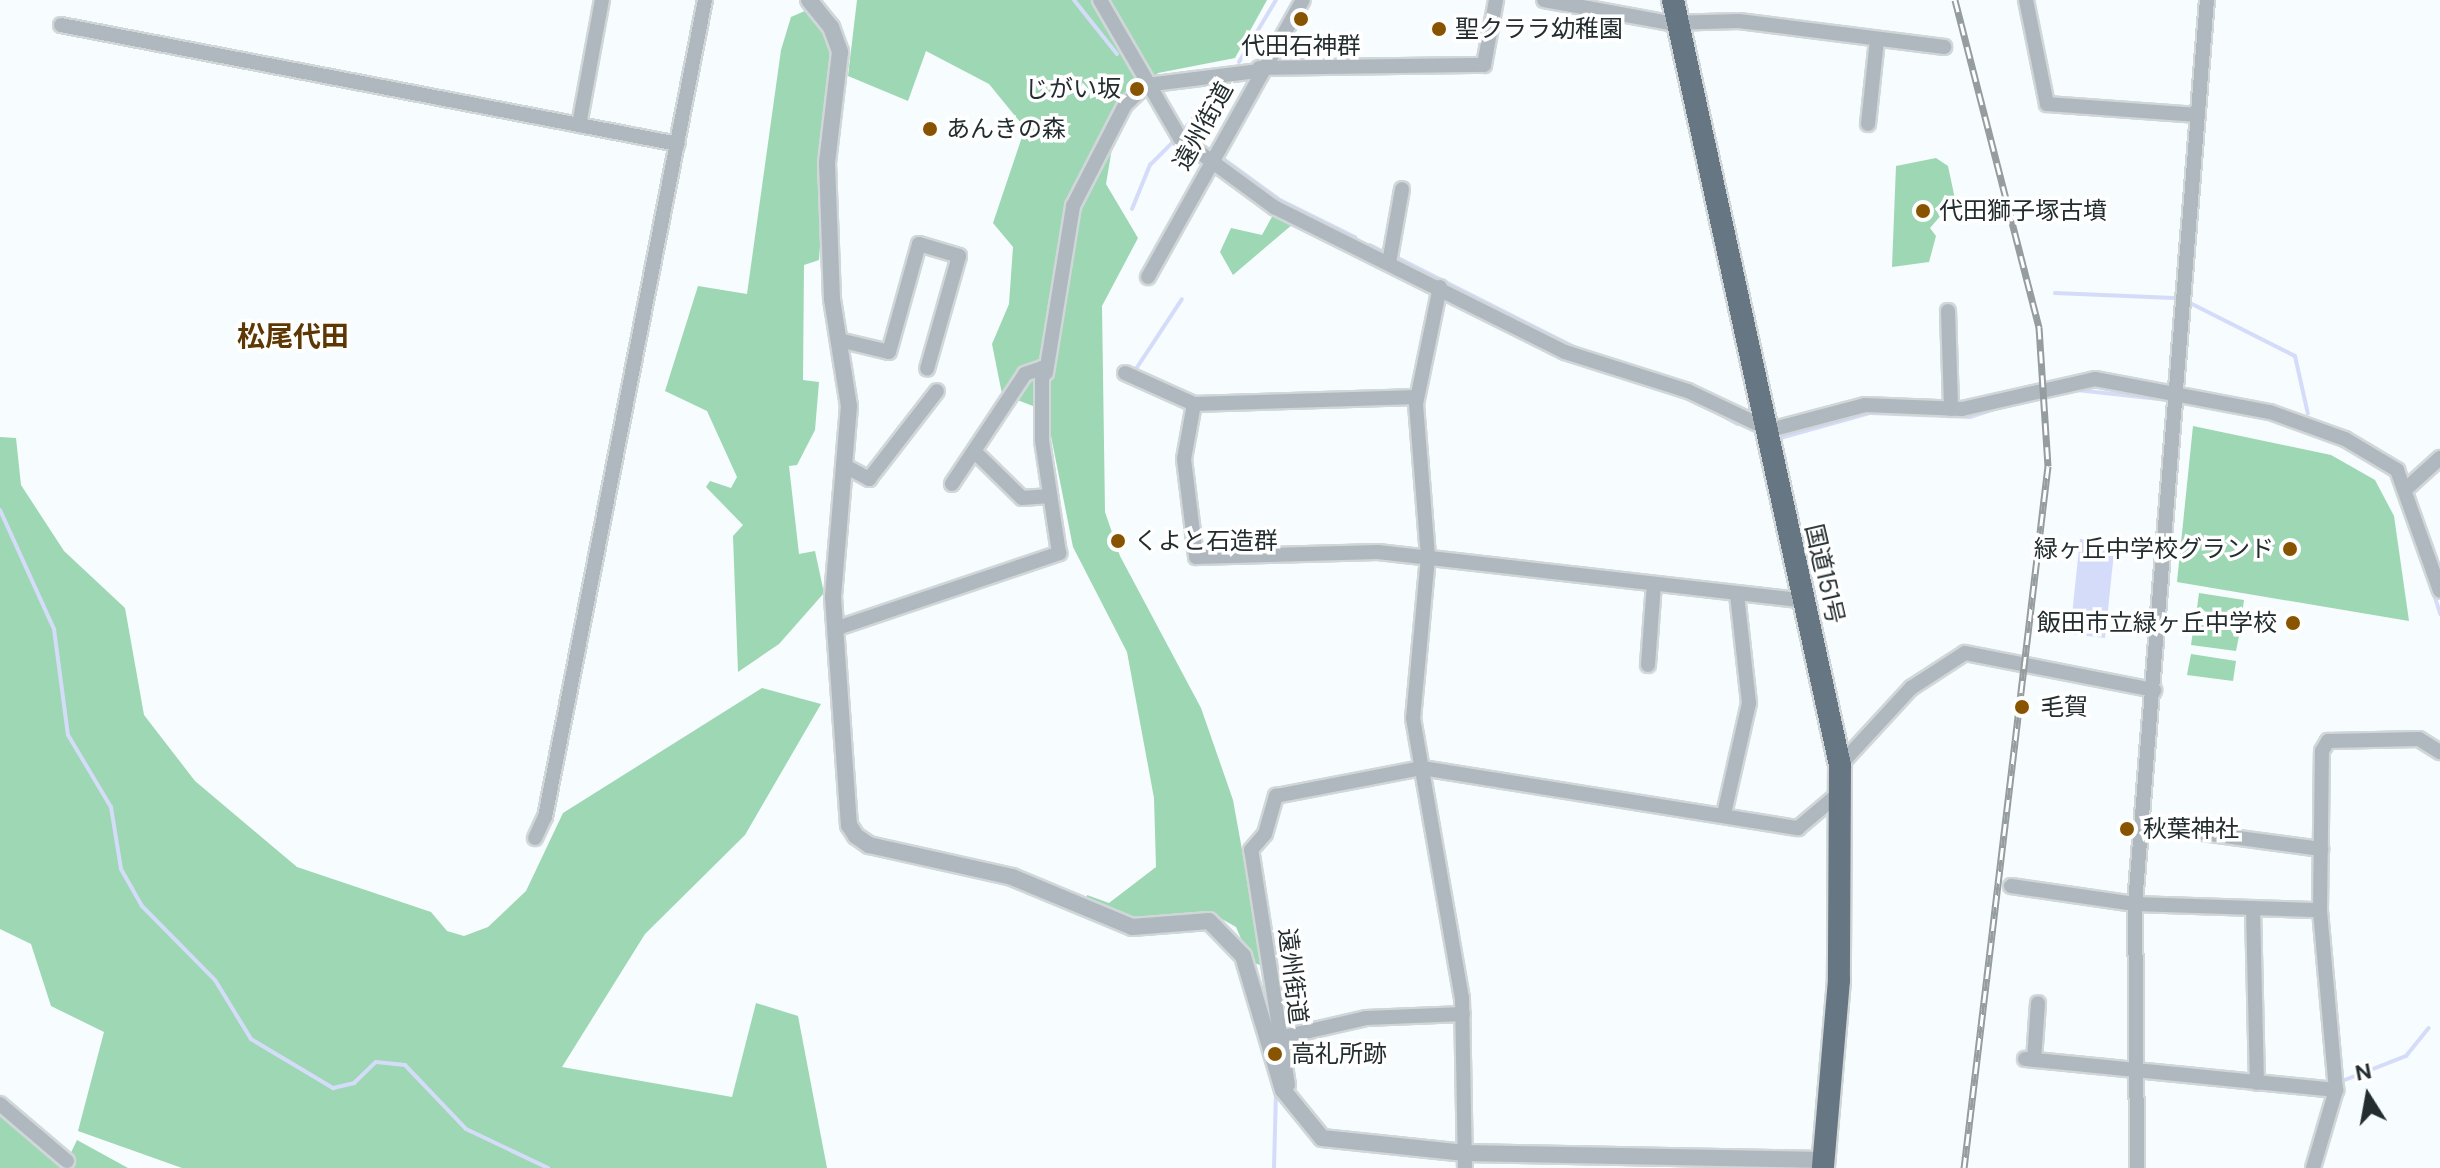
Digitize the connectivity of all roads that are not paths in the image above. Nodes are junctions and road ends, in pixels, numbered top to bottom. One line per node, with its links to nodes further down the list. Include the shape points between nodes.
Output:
1 (602, 0): 19 (street)
2 (705, 0): 20 (street)
3 (809, 0): 27 (street, via 831,27 840,52 827,163)
4 (1100, 0): 16 (street)
5 (1303, 0): 15 (street, 遠州街道)
6 (1496, 0): 15 (street, via 1484,65)
7 (1544, 0): 11 (street)
8 (1673, 0): 11 (highway, 国道151号)
9 (2026, 0): 17 (street, via 2047,104)
10 (2207, 0): 17 (street)
11 (1679, 23): 13 (street, via 1739,21); 36 (highway, 国道151号)
12 (61, 25): 19 (street)
13 (1877, 40): 14 (street); 18 (street)
14 (1944, 47)
15 (1259, 69): 16 (street); 21 (street, 遠州街道)
16 (1146, 85): 21 (street, via 1180,138); 29 (street, via 1125,105 1073,206)
17 (2198, 115): 32 (street)
18 (1868, 124)
19 (579, 125): 20 (street)
20 (678, 144): 57 (street)
21 (1211, 158): 23 (street, via 1274,207); 24 (street, 遠州街道)
22 (1402, 189): 23 (street)
23 (1389, 263): 25 (street)
24 (1148, 277)
25 (1440, 287): 33 (street); 36 (street, via 1565,352 1688,391)
26 (1948, 311): 35 (street)
27 (839, 340): 28 (street, via 889,352 919,244 959,256); 39 (street, via 849,406)
28 (927, 369)
29 (1046, 373): 37 (street, via 1036,367 1025,374); 42 (street, via 1041,421)
30 (1125, 373): 34 (street)
31 (937, 391): 39 (street, via 869,479)
32 (2176, 395): 35 (street, via 2095,379); 41 (street, via 2270,412 2345,439 2397,470); 50 (street)
33 (1417, 397): 34 (street); 43 (street)
34 (1194, 404): 43 (street, via 1184,459 1196,557)
35 (1951, 409): 36 (street, via 1882,402)
36 (1770, 430): 47 (highway, 国道151号)
37 (977, 454): 40 (street); 42 (street, via 1022,498)
38 (2440, 458): 41 (street)
39 (843, 465): 48 (street)
40 (952, 484)
41 (2407, 488): 45 (street)
42 (1050, 496): 48 (street, via 1054,557)
43 (1428, 557): 44 (street); 53 (street, via 1413,718)
44 (1654, 584): 46 (street); 49 (street)
45 (2440, 591)
46 (1737, 594): 47 (street); 55 (street, via 1749,703)
47 (1805, 601): 52 (highway, 国道151号)
48 (835, 629): 70 (street, via 849,825 856,836 869,845 1012,877 1132,927 1209,921 1243,956 1266,1045)
49 (1648, 665)
50 (2154, 690): 52 (street, via 1965,653 1911,688); 56 (street)
51 (2440, 752): 58 (street, via 2419,739 2328,741)
52 (1840, 765): 54 (highway, 国道151号)
53 (1422, 768): 55 (street); 64 (street); 65 (street, 遠州街道, via 1276,796 1265,834 1251,850)
54 (1837, 795): 55 (street, via 1798,828); 73 (highway, 国道151号, via 1843,868)
55 (1724, 814)
56 (2143, 825): 58 (street); 60 (street)
57 (535, 838)
58 (2321, 849): 62 (street)
59 (2011, 886): 60 (street)
60 (2135, 904): 61 (street); 66 (street)
61 (2253, 908): 62 (street); 67 (street)
62 (2320, 910): 68 (street)
63 (2038, 1003): 66 (street, via 2030,1060)
64 (1463, 1014): 65 (street, via 1366,1018); 71 (street)
65 (1279, 1038): 70 (street, 遠州街道)
66 (2136, 1073): 67 (street); 74 (street)
67 (2257, 1083): 68 (street)
68 (2336, 1090): 75 (street)
69 (0, 1104): 72 (street)
70 (1292, 1107): 71 (street, via 1322,1138)
71 (1465, 1160): 73 (street)
72 (67, 1161)
73 (1824, 1164)
74 (2137, 1168)
75 (2313, 1168)

